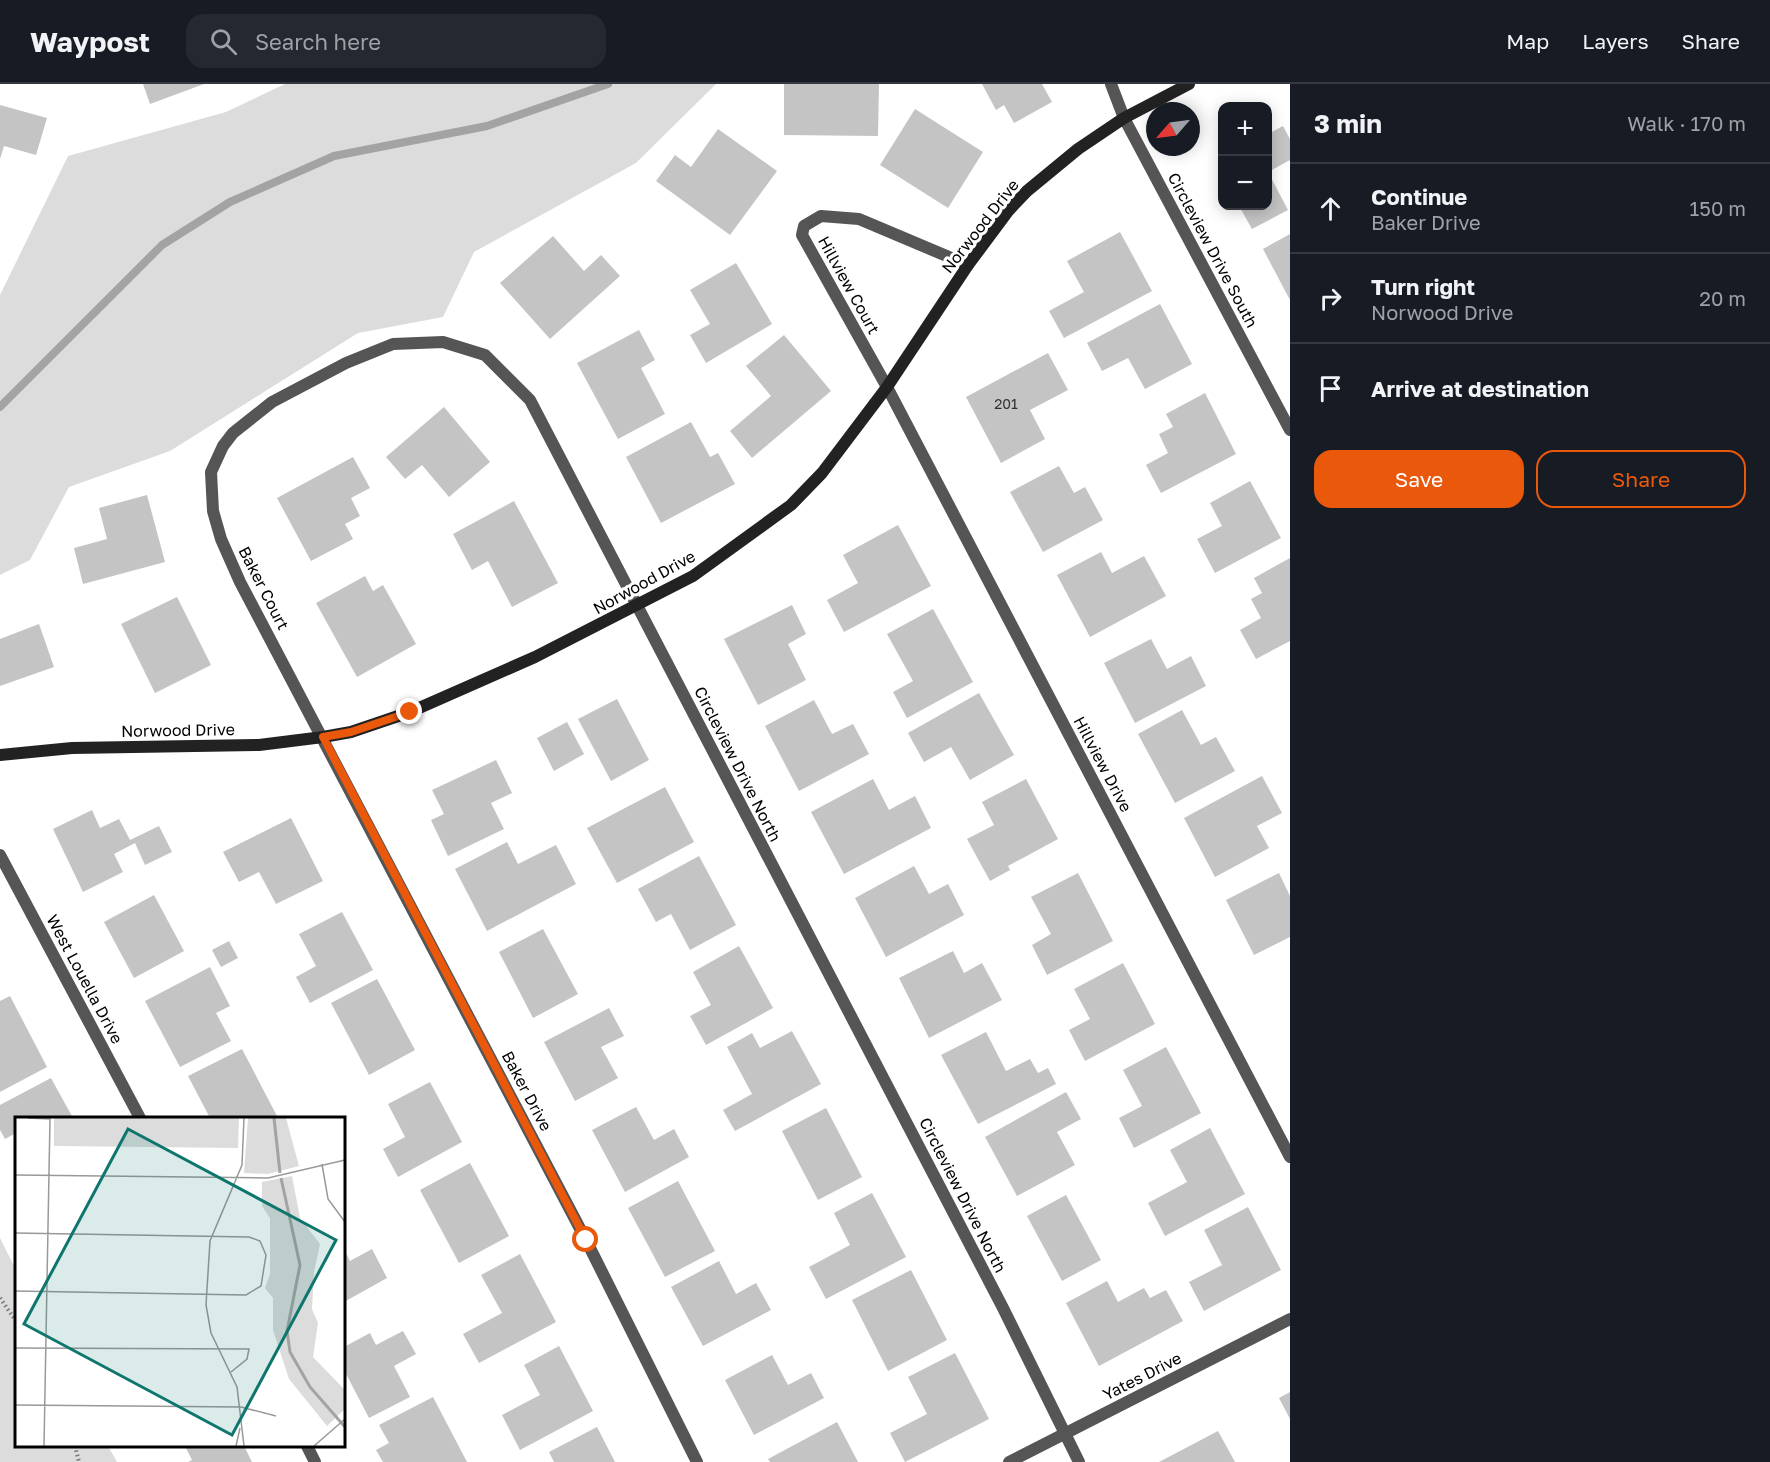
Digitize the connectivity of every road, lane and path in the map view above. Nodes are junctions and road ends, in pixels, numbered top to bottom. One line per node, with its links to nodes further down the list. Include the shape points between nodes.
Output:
1 (1111, 84): 3 (street, Circleview Drive South)
2 (1189, 84): 3 (main road, Norwood Drive)
3 (1124, 118): 4 (main road, Norwood Drive, via 1027,191); 6 (street, Circleview Drive South)
4 (968, 265): 5 (main road, Norwood Drive); 5 (street, Hillview Court, via 859,219 821,216 804,226 802,235)
5 (887, 387): 8 (main road, Norwood Drive, via 822,473 791,505 693,576); 13 (street, Hillview Drive)
6 (1290, 430)
7 (223, 446): 8 (street, Circleview Drive North, via 272,402 346,363 393,344 443,342 485,355 530,400); 9 (street, Baker Court, via 211,472 213,511 221,539)
8 (638, 606): 9 (main road, Norwood Drive, via 410,712); 17 (street, Circleview Drive North)
9 (323, 737): 10 (main road, Norwood Drive, via 259,745 72,748); 22 (street, Baker Drive)
10 (0, 755)
11 (0, 855): 12 (street, West Louella Drive)
12 (139, 1117)
13 (1290, 1157)
14 (0, 1298): 15 (path)
15 (15, 1319)
16 (1290, 1319): 17 (street, Yates Drive)
17 (1065, 1434): 23 (street, Yates Drive); 24 (street, Circleview Drive North)
18 (75, 1447): 20 (path)
19 (308, 1447): 21 (street)
20 (78, 1462)
21 (315, 1462)
22 (698, 1462)
23 (1009, 1462)
24 (1079, 1462)

